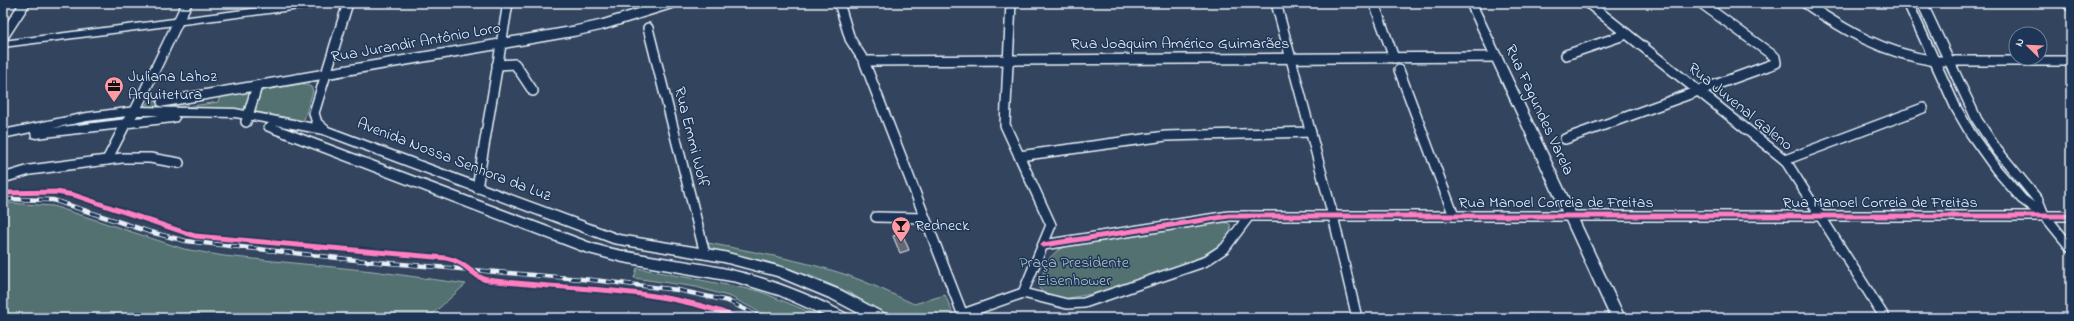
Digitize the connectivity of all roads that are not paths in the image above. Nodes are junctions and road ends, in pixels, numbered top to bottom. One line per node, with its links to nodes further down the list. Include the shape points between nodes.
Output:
1 (25, 3): 22 (street)
2 (187, 3): 19 (street)
3 (323, 3): 19 (main road)
4 (348, 3): 36 (street)
5 (508, 3): 24 (street)
6 (673, 3): 24 (street, Rua Jurandir Antônio Loro, via 588,29)
7 (839, 3): 30 (street, via 850,39)
8 (1011, 3): 29 (street)
9 (1276, 3): 27 (street)
10 (1374, 3): 28 (street)
11 (1471, 3): 26 (main road, Rua Fagundes Varela)
12 (1588, 3): 21 (street, Rua Juvenal Galeno)
13 (1701, 3): 41 (street, via 1776,60 1774,65)
14 (1805, 3): 31 (street, via 1848,32 1873,45 1901,55)
15 (1908, 3): 31 (street)
16 (1922, 3): 32 (street)
17 (2067, 3): 18 (street)
18 (2071, 7)
19 (178, 22): 23 (main road); 44 (street)
20 (648, 28): 69 (street, Rua Emmi Wolf)
21 (1627, 34): 25 (street); 41 (street, Rua Juvenal Galeno)
22 (3, 37)
23 (3, 44)
24 (500, 44): 34 (street); 36 (street, Rua Jurandir Antônio Loro)
25 (1566, 55)
26 (1497, 57): 28 (street, Rua Joaquim Américo Guimarães); 61 (main road, Rua Fagundes Varela)
27 (1291, 58): 28 (street, Rua Joaquim Américo Guimarães); 29 (street, Rua Joaquim Américo Guimarães); 48 (street)
28 (1394, 58)
29 (1008, 60): 30 (street, Rua Joaquim Américo Guimarães); 52 (street, via 1005,125)
30 (864, 61): 66 (street)
31 (1935, 61): 32 (street); 63 (street, via 1956,108 1978,145 2022,199)
32 (1950, 61): 33 (street); 63 (street, via 1977,120 1997,150 2038,200)
33 (2071, 61)
34 (497, 65): 40 (street, via 515,64); 57 (street)
35 (1399, 70): 60 (street)
36 (325, 74): 37 (street, Rua Jurandir Antônio Loro); 39 (street)
37 (300, 79): 38 (street, Rua Jurandir Antônio Loro); 39 (street, via 312,82)
38 (257, 86): 42 (street, Rua Jurandir Antônio Loro); 45 (street)
39 (321, 89): 47 (street, via 314,118)
40 (534, 91)
41 (1699, 92): 51 (street); 54 (street, Rua Juvenal Galeno)
42 (162, 102)
43 (1923, 108): 54 (street)
44 (135, 111): 45 (main road, Avenida Nossa Senhora da Luz, via 213,112); 46 (street); 49 (main road, Avenida Nossa Senhora da Luz, via 87,117)
45 (247, 118): 46 (main road, Avenida Nossa Senhora da Luz, via 200,117); 47 (main road, Avenida Nossa Senhora da Luz); 72 (main road, Avenida Nossa Senhora da Luz, via 590,248 638,260 743,278 783,291)
46 (126, 123): 50 (main road, Avenida Nossa Senhora da Luz); 53 (street)
47 (325, 130): 57 (main road, Avenida Nossa Senhora da Luz)
48 (1311, 132): 52 (street, via 1166,136); 59 (street)
49 (3, 134)
50 (3, 139)
51 (1565, 139)
52 (1019, 156): 67 (street, via 1051,224)
53 (107, 160): 55 (street, via 150,158); 56 (street, via 30,170)
54 (1785, 160): 62 (street, Rua Juvenal Galeno)
55 (179, 164)
56 (3, 178)
57 (477, 188): 69 (main road, Avenida Nossa Senhora da Luz, via 618,240)
58 (1249, 216): 59 (street, Rua Manoel Correia de Freitas); 67 (street, Rua Manoel Correia de Freitas, via 1216,217); 70 (street, via 1225,248 1193,267 1074,305)
59 (1333, 216): 60 (street, Rua Manoel Correia de Freitas); 74 (street)
60 (1454, 216): 61 (street, Rua Manoel Correia de Freitas)
61 (1572, 216): 62 (street, Rua Manoel Correia de Freitas); 75 (main road, Rua Fagundes Varela)
62 (1820, 216): 63 (street, Rua Manoel Correia de Freitas); 76 (street, Rua Juvenal Galeno)
63 (2045, 216): 64 (street, Rua Manoel Correia de Freitas); 68 (street)
64 (2071, 216)
65 (876, 217): 66 (street)
66 (925, 218): 71 (street)
67 (1043, 245): 70 (street)
68 (2071, 248)
69 (705, 254): 73 (main road, Avenida Nossa Senhora da Luz, via 743,261 780,272 837,295)
70 (1023, 293): 71 (street)
71 (964, 316)
72 (842, 318)
73 (880, 318)
74 (1357, 318)
75 (1618, 318)
76 (1885, 318)

